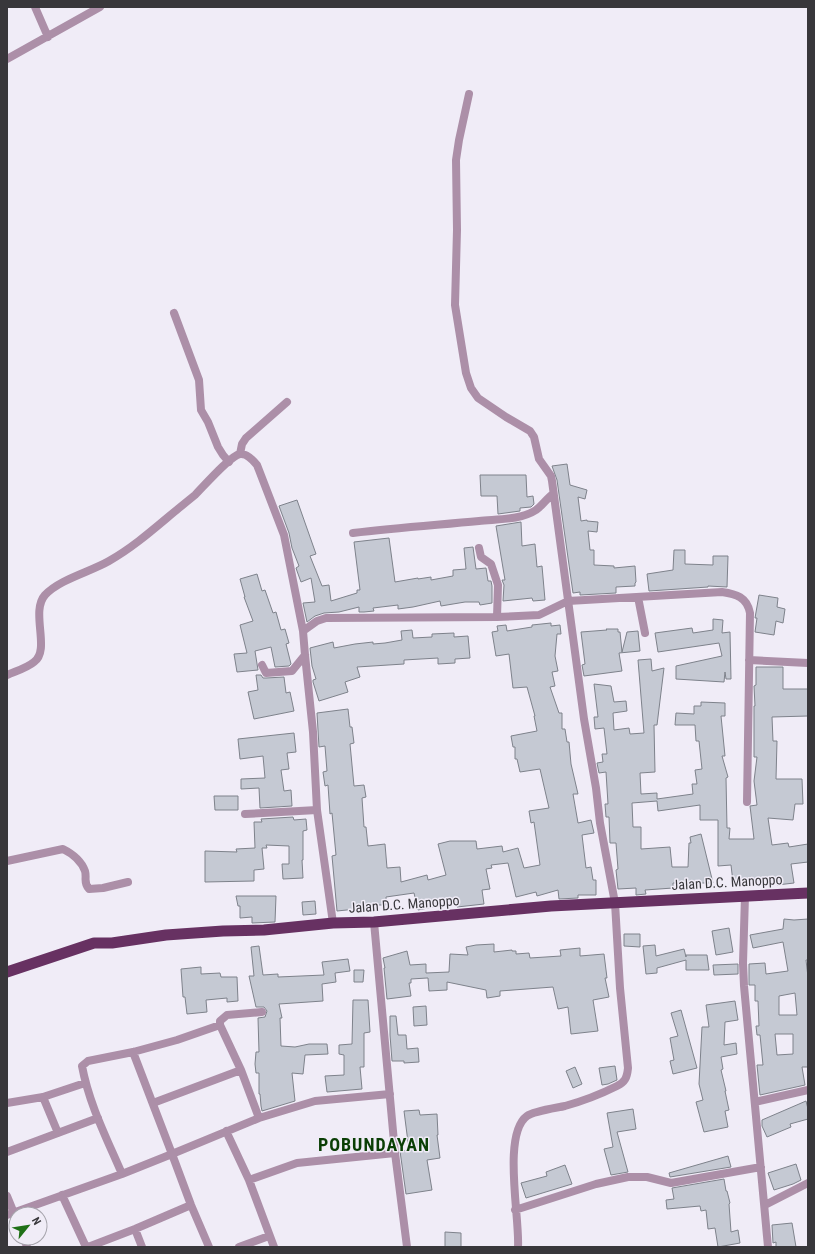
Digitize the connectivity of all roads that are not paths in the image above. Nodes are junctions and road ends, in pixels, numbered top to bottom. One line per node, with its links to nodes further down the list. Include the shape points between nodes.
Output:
1 (35, 7): 3 (street)
2 (100, 7): 3 (street)
3 (48, 36): 4 (street)
4 (7, 59)
5 (469, 94): 10 (street, via 456,160 455,305 466,372 478,398 530,431 539,459 551,476)
6 (174, 312): 9 (street, via 199,380 201,410)
7 (287, 402): 8 (street, via 246,438)
8 (240, 454): 9 (street); 16 (street, via 252,459 257,465 284,535)
9 (229, 462): 22 (street, via 139,541 109,561 66,581 45,596 39,612 40,654 34,663)
10 (554, 494): 11 (street, via 536,510 519,517); 14 (street)
11 (353, 534)
12 (479, 548): 15 (street, via 481,557 490,564 498,585)
13 (638, 597): 14 (street); 17 (street); 19 (street, via 722,592 742,597 750,613)
14 (568, 601): 15 (street, via 538,615); 30 (street, via 600,824)
15 (497, 616): 16 (street, via 326,618)
16 (303, 631): 18 (street)
17 (645, 633)
18 (304, 656): 21 (street, via 292,671 266,673); 24 (street, via 313,732)
19 (749, 660): 20 (street); 23 (street)
20 (808, 662)
21 (262, 665)
22 (7, 675)
23 (747, 802)
24 (317, 810): 25 (street); 32 (street)
25 (244, 814)
26 (7, 861): 27 (street, via 63,849 80,862 89,889)
27 (128, 882)
28 (808, 893): 29 (highway, Jalan D.C. Manoppo)
29 (745, 896): 30 (highway, Jalan D.C. Manoppo); 42 (street, via 743,963)
30 (615, 903): 31 (highway, Jalan D.C. Manoppo, via 551,906); 62 (street, via 620,988 627,1045 627,1077 624,1082 607,1091 527,1116 517,1131 514,1154)
31 (374, 922): 32 (highway, Jalan D.C. Manoppo); 40 (street)
32 (333, 923): 33 (highway, Jalan D.C. Manoppo, via 94,943)
33 (7, 972)
34 (262, 1012): 35 (street, via 227,1015 220,1020)
35 (220, 1026): 36 (street); 37 (street)
36 (133, 1052): 38 (street, via 86,1062 82,1066); 44 (street)
37 (241, 1070): 44 (street); 46 (street)
38 (85, 1083): 41 (street); 45 (street)
39 (808, 1090): 42 (street)
40 (390, 1094): 46 (street, via 315,1101); 50 (street)
41 (43, 1096): 43 (street); 48 (street)
42 (755, 1102): 52 (street)
43 (7, 1103)
44 (153, 1103): 51 (street)
45 (98, 1118): 48 (street); 53 (street)
46 (259, 1118): 47 (street)
47 (226, 1131): 51 (street); 54 (street)
48 (58, 1133): 49 (street)
49 (7, 1152)
50 (395, 1153): 54 (street, via 297,1163); 70 (street)
51 (172, 1154): 53 (street); 58 (street)
52 (761, 1167): 59 (street); 62 (street, via 671,1183 631,1176 596,1184)
53 (122, 1174): 56 (street)
54 (249, 1180): 64 (street)
55 (808, 1183): 59 (street)
56 (62, 1195): 61 (street); 65 (street)
57 (7, 1196): 60 (street)
58 (191, 1205): 63 (street); 67 (street)
59 (765, 1205): 72 (street)
60 (10, 1206)
61 (34, 1206)
62 (515, 1210): 71 (street)
63 (135, 1229): 65 (street); 66 (street)
64 (269, 1236): 68 (street); 69 (street)
65 (87, 1247)
66 (142, 1247)
67 (209, 1247)
68 (239, 1247)
69 (274, 1247)
70 (407, 1247)
71 (518, 1247)
72 (768, 1247)

